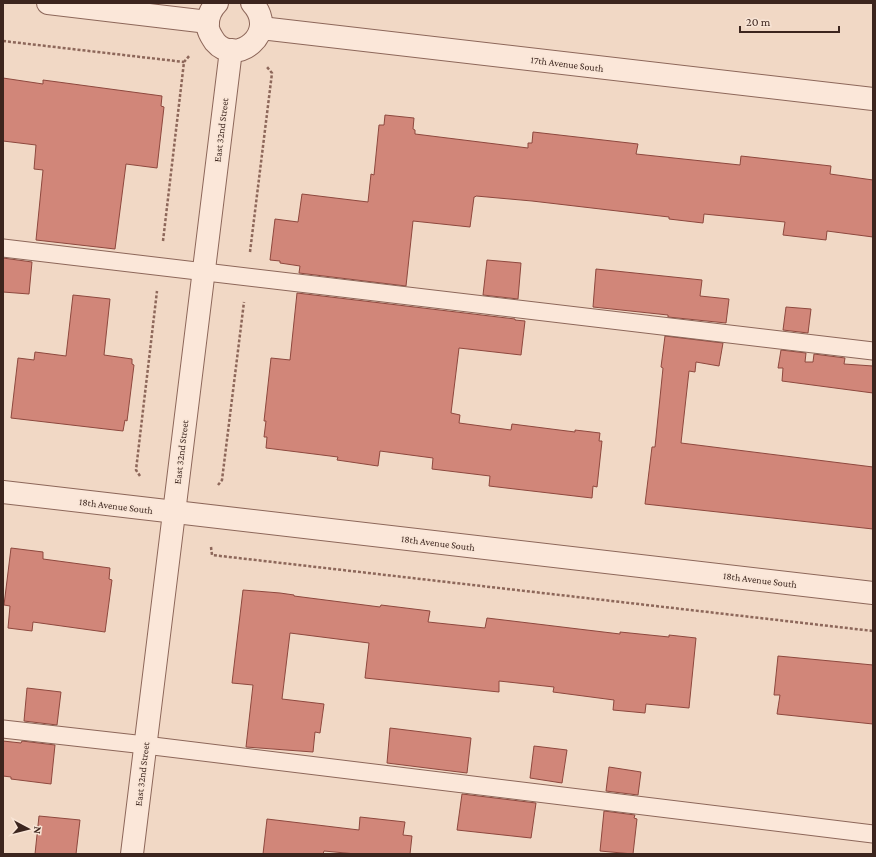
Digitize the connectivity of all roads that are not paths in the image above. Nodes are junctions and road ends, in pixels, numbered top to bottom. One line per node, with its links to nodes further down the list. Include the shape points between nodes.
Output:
1 (48, 3): 3 (street)
2 (252, 3): 4 (street, via 260,14)
3 (212, 13): 5 (street, via 210,36 217,44)
4 (261, 28): 5 (street, via 251,45); 6 (street, 17th Avenue South)
5 (231, 50): 8 (street, East 32nd Street)
6 (873, 99)
7 (3, 248): 8 (lane)
8 (203, 273): 9 (lane); 11 (street, East 32nd Street)
9 (873, 351)
10 (3, 492): 11 (street, 18th Avenue South)
11 (174, 513): 12 (street, 18th Avenue South); 14 (street, East 32nd Street)
12 (873, 593)
13 (3, 729): 14 (lane)
14 (145, 744): 15 (lane); 16 (street, East 32nd Street)
15 (873, 834)
16 (132, 854)

